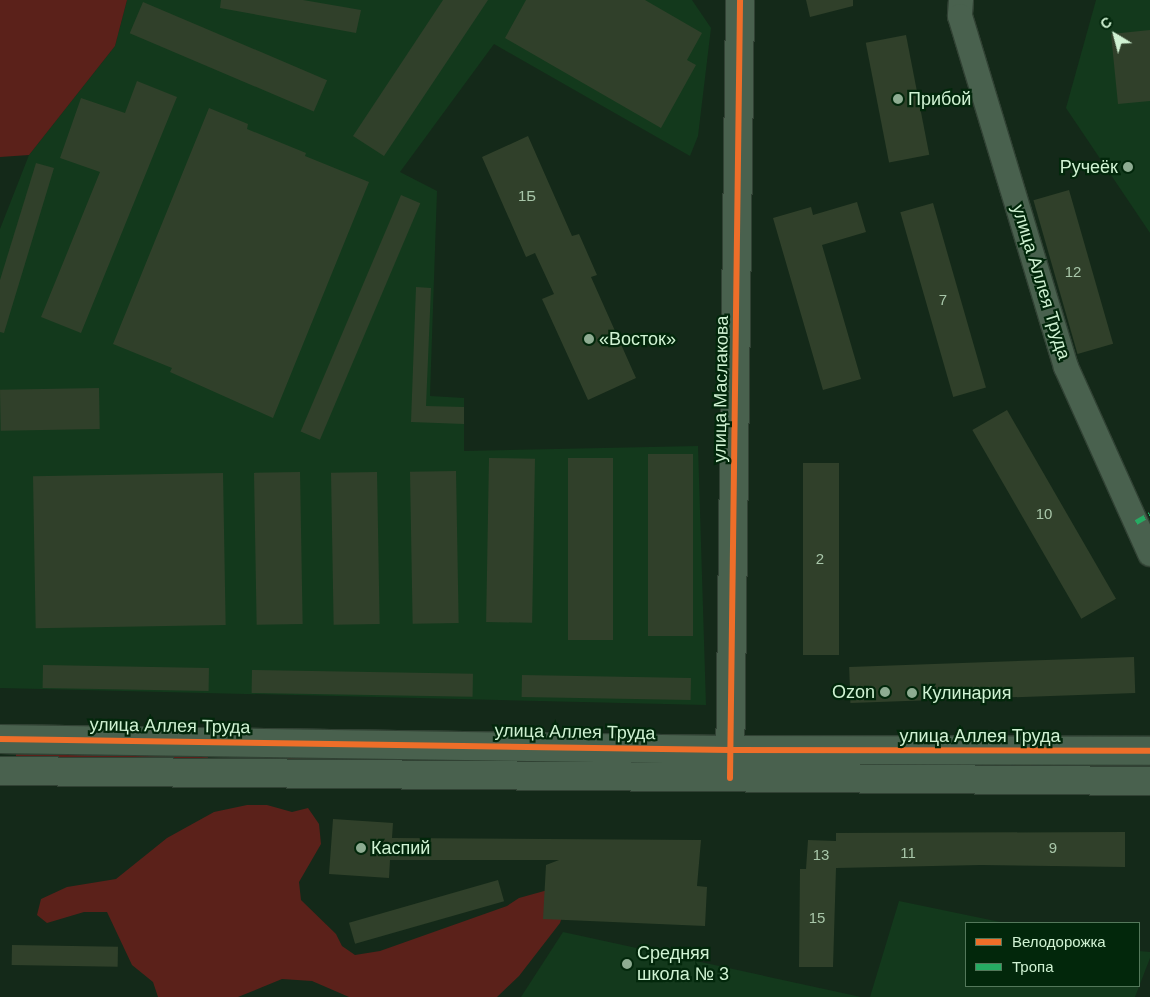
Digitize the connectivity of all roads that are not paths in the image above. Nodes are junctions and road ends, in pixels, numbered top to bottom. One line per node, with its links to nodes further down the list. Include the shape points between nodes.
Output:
1 (740, 0): 6 (street, улица Маслакова)
2 (961, 0): 3 (street, улица Аллея Труда, via 960,16 1066,366)
3 (1143, 518): 4 (street, улица Аллея Труда)
4 (1150, 554)
5 (0, 739): 6 (street, улица Аллея Труда)
6 (730, 750): 7 (street, улица Аллея Труда); 9 (street, улица Маслакова)
7 (1150, 751)
8 (0, 771): 9 (street)
9 (730, 778): 10 (street)
10 (1150, 781)

